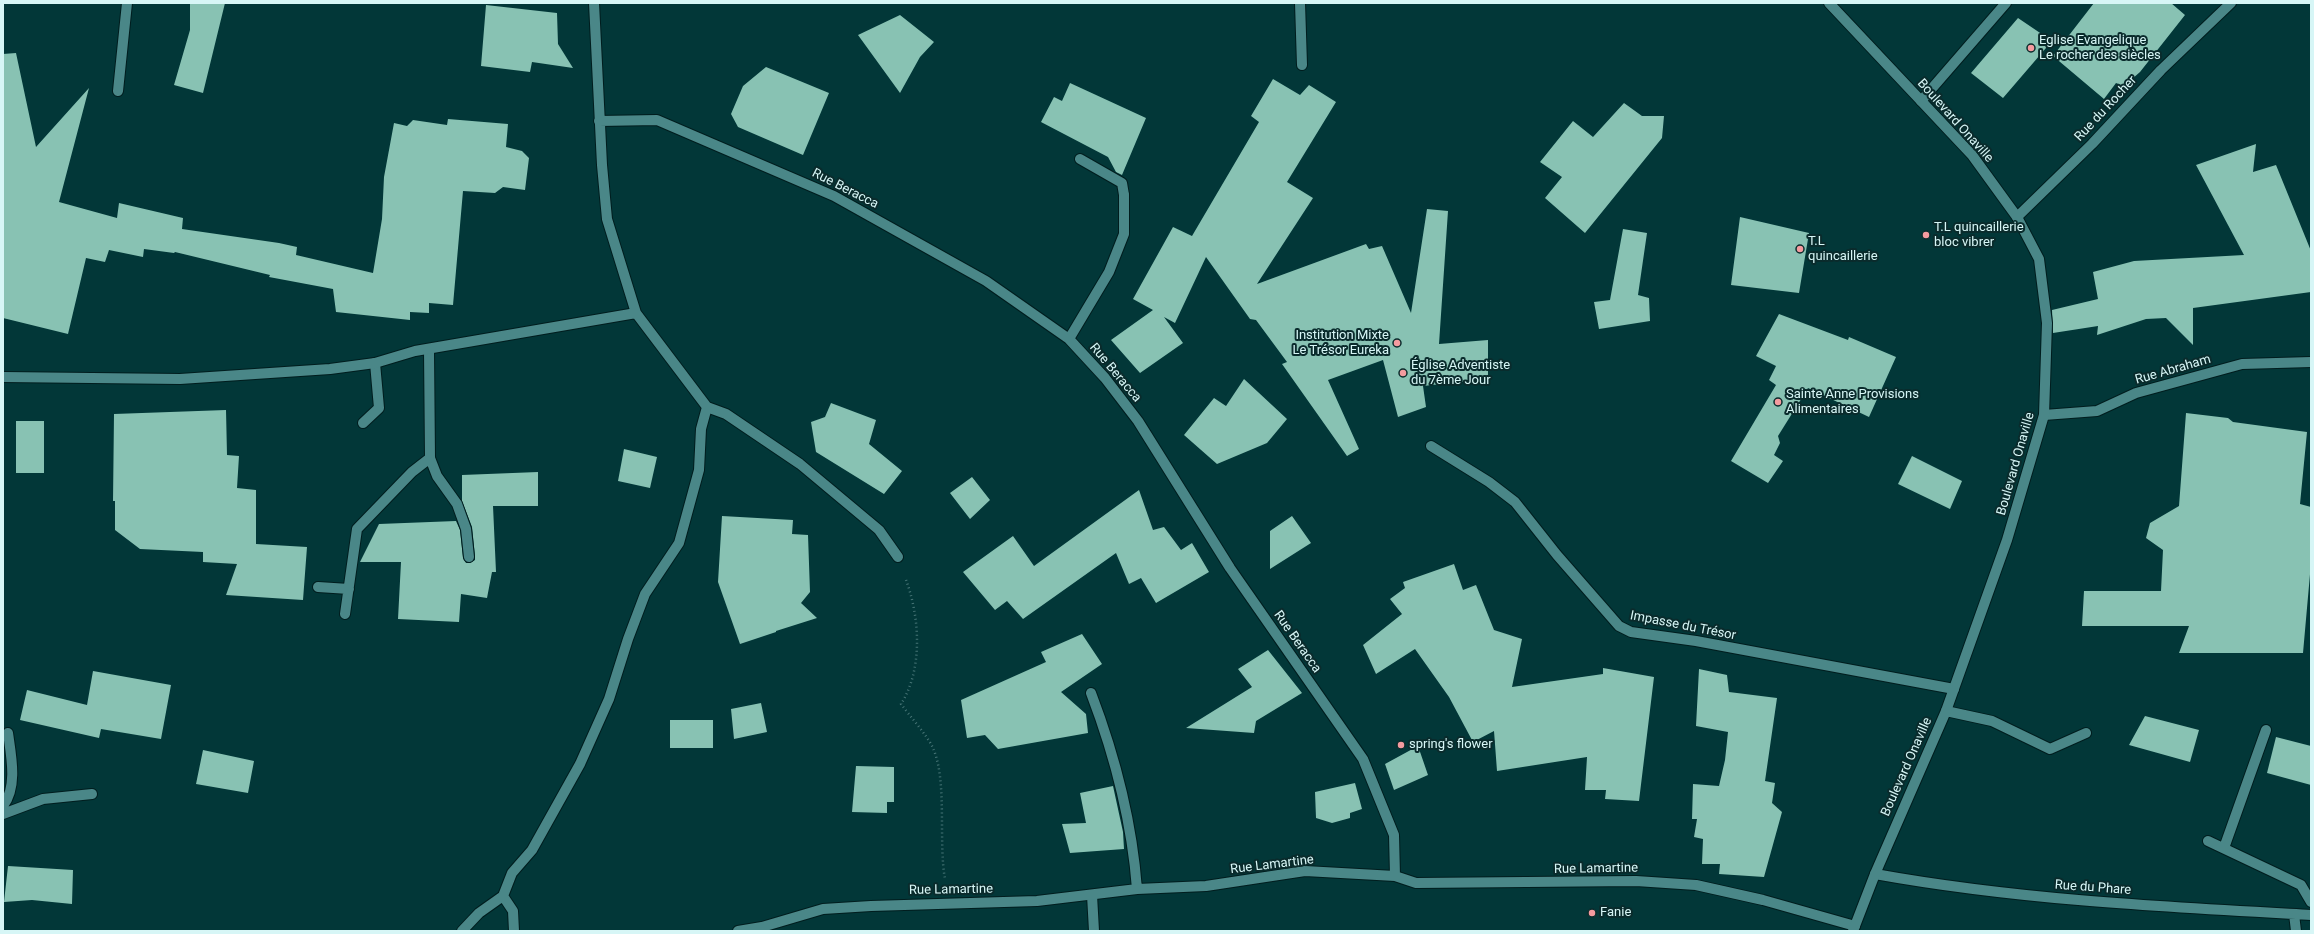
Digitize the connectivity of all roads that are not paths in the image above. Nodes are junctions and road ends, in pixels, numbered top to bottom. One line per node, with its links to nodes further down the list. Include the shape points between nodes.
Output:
1 (127, 3): 8 (street)
2 (594, 3): 10 (street)
3 (1300, 3): 7 (street)
4 (1829, 3): 9 (street, Boulevard Onaville)
5 (2006, 3): 9 (street)
6 (2231, 3): 12 (street, Rue du Rocher, via 2161,70 2092,144)
7 (1302, 65)
8 (118, 91)
9 (1921, 101): 12 (street, Boulevard Onaville, via 1972,155)
10 (600, 121): 13 (street, via 607,219); 14 (street, Rue Beracca, via 657,120 834,196 986,281)
11 (1080, 159): 14 (street, via 1122,183 1124,234 1109,272)
12 (2016, 216): 20 (street, Boulevard Onaville, via 2039,259 2046,323)
13 (636, 313): 15 (street); 19 (street)
14 (1069, 340): 41 (street, Rue Beracca, via 1105,378 1138,421 1230,568 1363,759 1394,835)
15 (428, 350): 17 (street); 23 (street)
16 (2311, 362): 20 (street, Rue Abraham, via 2242,364 2136,393 2098,411)
17 (375, 363): 18 (street, via 330,369 180,379); 21 (street, via 379,408)
18 (3, 377)
19 (707, 407): 25 (street, via 726,414 800,464 879,530); 44 (street, via 701,429 699,470 679,543 645,594 608,699 580,764 532,850 512,873)
20 (2044, 416): 29 (street, Boulevard Onaville, via 2008,540)
21 (363, 423)
22 (1431, 446): 29 (street, Impasse du Trésor, via 1489,482 1515,502 1618,626 1631,632 1696,641)
23 (430, 458): 24 (street, via 437,476 457,504 466,529); 27 (street, via 412,472 357,529)
24 (469, 557)
25 (898, 557)
26 (318, 586): 27 (street)
27 (349, 589): 28 (street)
28 (345, 614)
29 (1954, 689): 31 (street, Boulevard Onaville)
30 (1091, 693): 42 (street, via 1106,731 1132,837)
31 (1946, 711): 34 (street, via 1992,721 2050,749); 40 (street, Boulevard Onaville)
32 (2266, 730): 39 (street)
33 (8, 733): 36 (street, via 12,773 8,800)
34 (2086, 733)
35 (92, 794): 37 (street, via 43,799)
36 (3, 806)
37 (3, 814)
38 (2208, 841): 39 (street)
39 (2224, 848): 45 (street, via 2301,885)
40 (1875, 874): 46 (street, Rue du Phare, via 1943,886 2064,900); 48 (street, Boulevard Onaville)
41 (1395, 876): 42 (street, Rue Lamartine, via 1305,871 1206,886); 48 (street, Rue Lamartine, via 1416,883 1636,881 1696,885 1763,900)
42 (1137, 890): 43 (street, Rue Lamartine)
43 (1092, 895): 51 (street, Rue Lamartine, via 1036,901 823,909 762,927); 52 (street)
44 (503, 896): 49 (street, via 479,913); 50 (street, via 513,911)
45 (2311, 902)
46 (2294, 914): 47 (street, Rue du Phare); 53 (street)
47 (2311, 915)
48 (1854, 928)
49 (462, 931)
50 (514, 931)
51 (738, 931)
52 (1094, 931)
53 (2296, 931)

